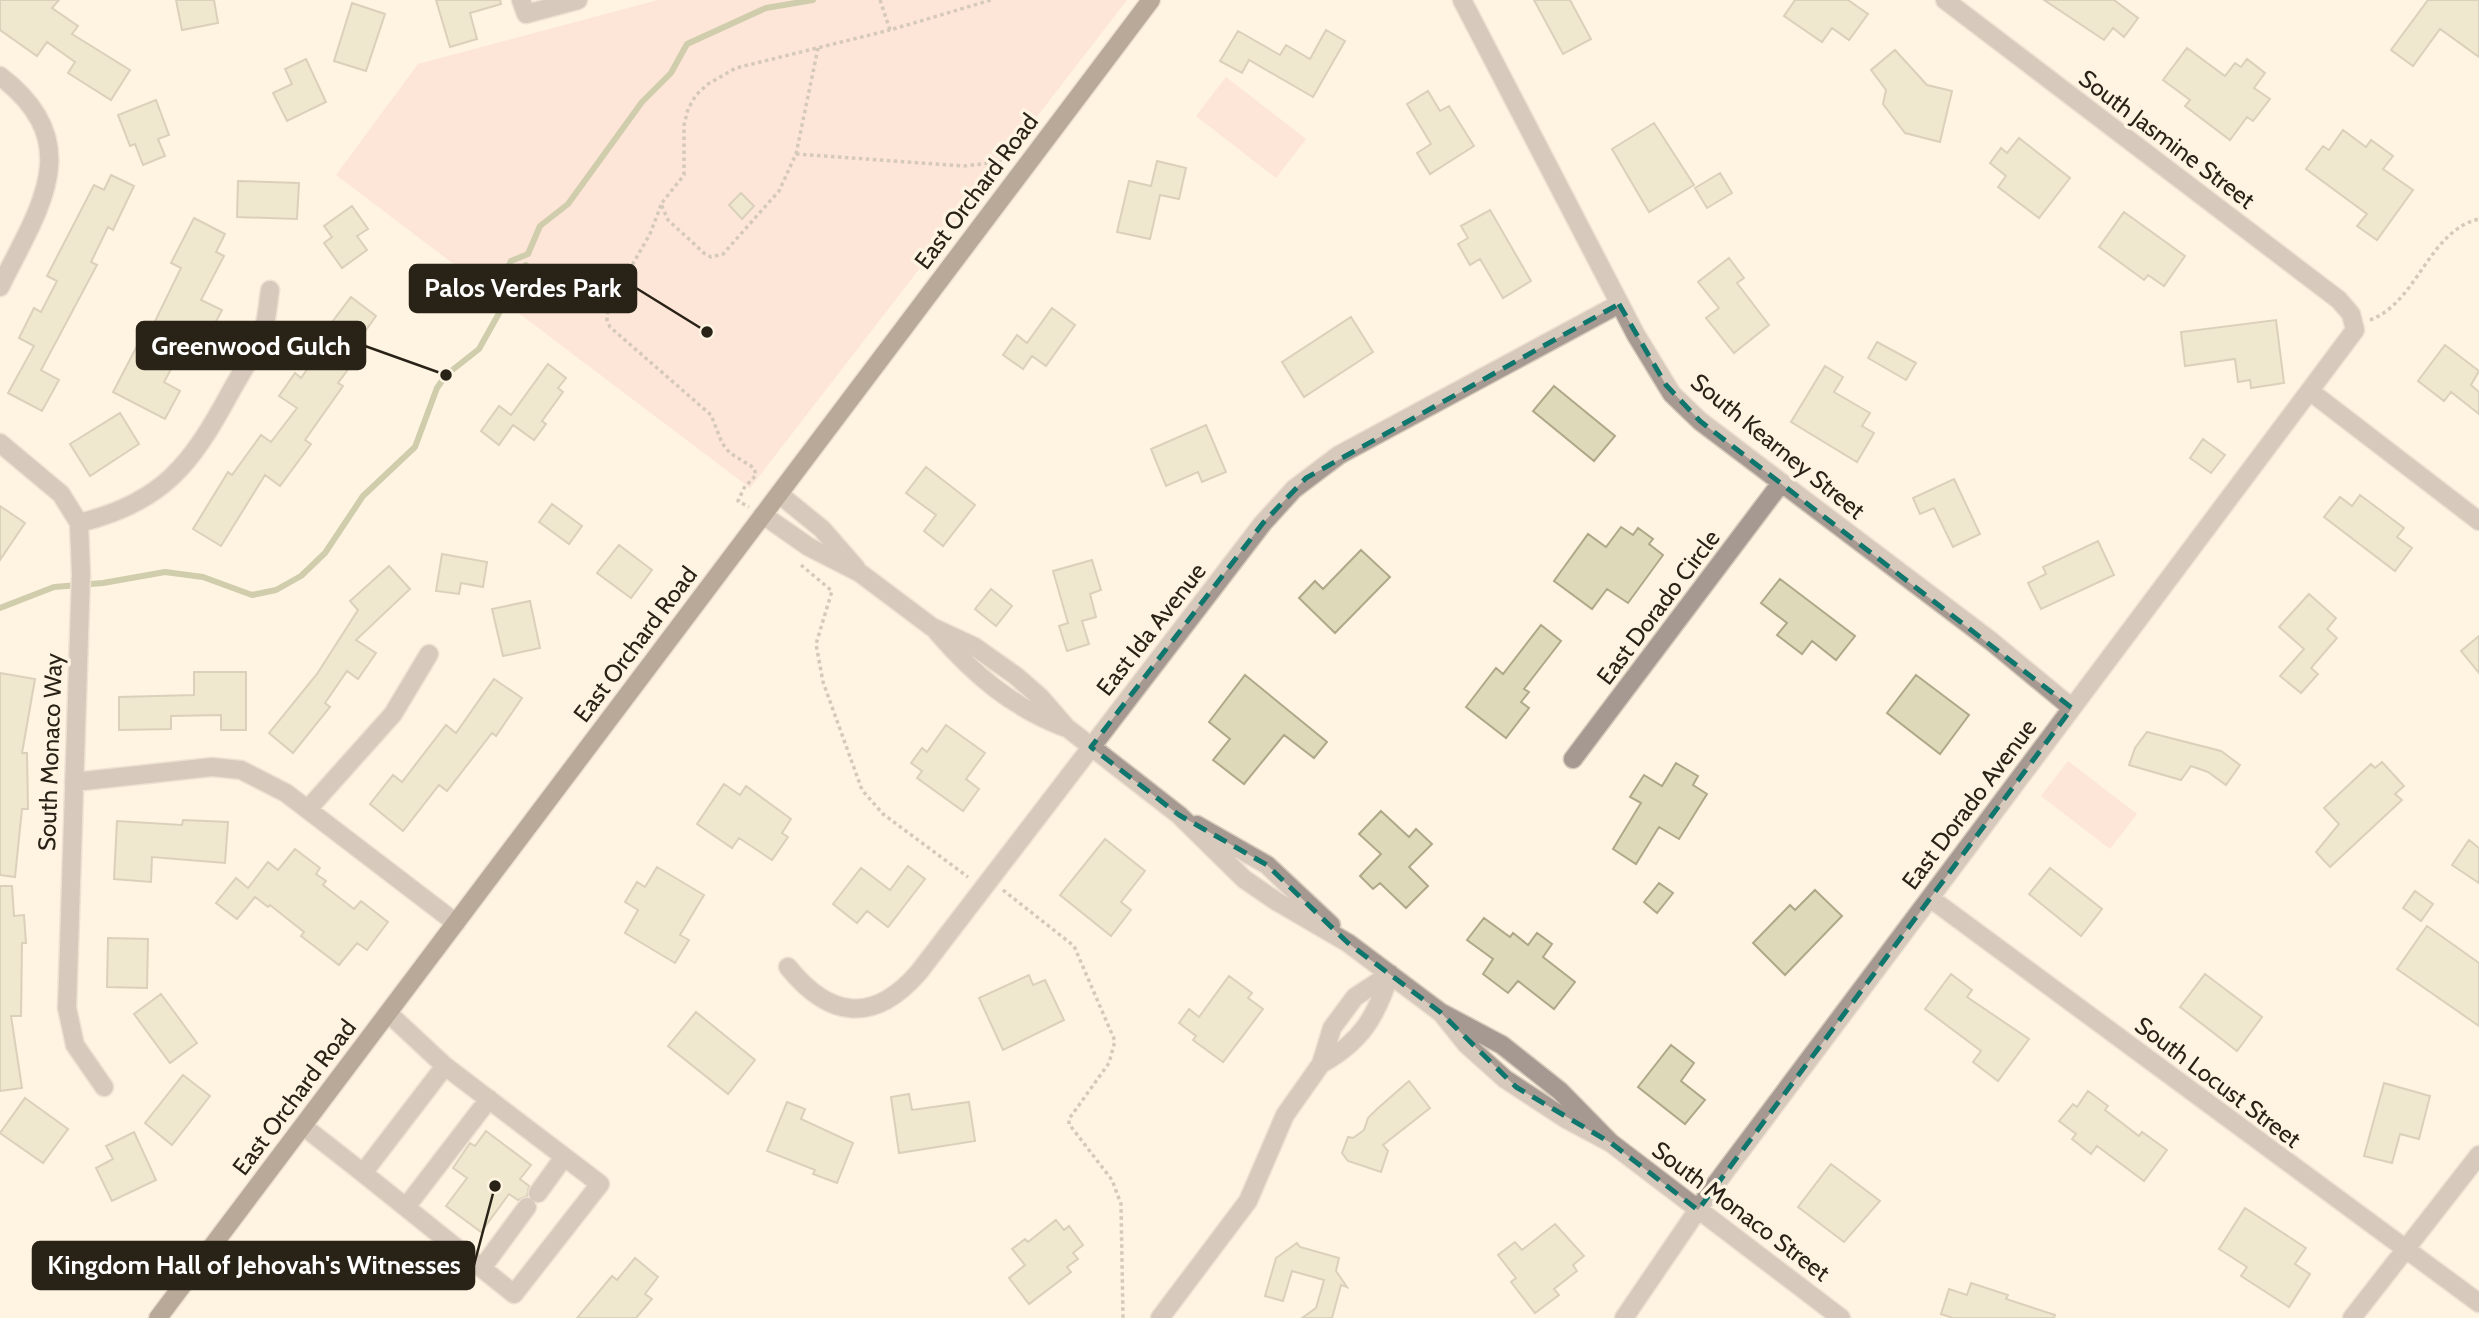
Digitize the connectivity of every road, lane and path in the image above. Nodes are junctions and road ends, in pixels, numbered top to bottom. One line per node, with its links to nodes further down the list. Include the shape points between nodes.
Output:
1 (579, 0): 7 (street)
2 (880, 0): 8 (path)
3 (991, 0): 8 (path)
4 (1151, 0): 12 (main road, East Orchard Road)
5 (1462, 0): 17 (street, South Kearney Street)
6 (1945, 0): 18 (street, South Jasmine Street, via 2339,300)
7 (524, 7)
8 (890, 30): 9 (path)
9 (818, 48): 11 (path); 13 (path, via 736,68 696,95 684,125 684,175)
10 (0, 76): 15 (street, via 32,104 42,122 50,166 33,219)
11 (796, 154): 12 (path, via 964,166 1007,161); 13 (path, via 766,208 717,257 705,254 668,220)
12 (1027, 165): 22 (main road, East Orchard Road)
13 (661, 204): 23 (path, via 608,307 607,320 711,415 730,453 754,468 756,475 738,501)
14 (2479, 219): 18 (path, via 2451,233 2383,313)
15 (0, 287)
16 (270, 290): 25 (street, via 263,332 202,444 181,470 128,508)
17 (1619, 304): 21 (street, South Kearney Street, via 1679,402); 30 (street, East Ida Avenue, via 1339,456 1307,478 1263,523)
18 (2356, 322): 19 (street, East Dorado Avenue, via 2350,339)
19 (2311, 392): 24 (street); 29 (street, East Dorado Avenue)
20 (0, 443): 25 (street, South Monaco Way, via 61,494)
21 (1781, 483): 29 (street, South Kearney Street); 31 (street, East Dorado Circle)
22 (779, 494): 23 (main road, East Orchard Road); 27 (street, South Monaco Street, via 822,529)
23 (763, 515): 27 (street, South Monaco Street, via 809,547); 37 (main road, East Orchard Road)
24 (2479, 521)
25 (79, 523): 32 (street, South Monaco Way)
26 (792, 558): 35 (path, via 832,591 816,644 823,682 862,790 883,814)
27 (860, 573): 30 (street, South Monaco Street, via 932,626 964,663 1001,693 1028,712 1066,727)
28 (429, 653): 33 (street, via 393,714)
29 (2072, 708): 36 (street, East Dorado Avenue)
30 (1091, 747): 34 (street, South Monaco Street); 35 (street, East Ida Avenue)
31 (1573, 759)
32 (74, 782): 33 (street, via 212,767 241,770); 45 (street, South Monaco Way, via 66,1008 75,1045)
33 (308, 809): 37 (street)
34 (1179, 815): 38 (street, South Monaco Street, via 1254,887); 38 (street, South Monaco Street, via 1267,865)
35 (987, 884): 39 (street, East Ida Avenue, via 913,979 886,1003 863,1008 828,1003 812,994); 58 (path, via 1074,946 1115,1041 1101,1078 1069,1119 1073,1131 1112,1180 1121,1203)
36 (1930, 898): 53 (street, East Dorado Avenue); 54 (street, South Locust Street)
37 (456, 923): 42 (main road, East Orchard Road)
38 (1348, 943): 40 (street, South Monaco Street)
39 (788, 967)
40 (1390, 974): 41 (street, South Monaco Street); 43 (street, via 1379,1008 1355,1041); 43 (street, via 1363,991 1344,1011 1332,1028)
41 (1440, 1012): 48 (street, South Monaco Street, via 1480,1031 1532,1068); 48 (street, South Monaco Street, via 1466,1044 1506,1079)
42 (388, 1013): 44 (street); 47 (main road, East Orchard Road)
43 (1321, 1064): 59 (street, via 1285,1115 1248,1201)
44 (445, 1066): 46 (street); 51 (street)
45 (104, 1087)
46 (489, 1099): 50 (street); 52 (street)
47 (303, 1126): 51 (street); 57 (main road, East Orchard Road)
48 (1611, 1143): 53 (street, South Monaco Street)
49 (2479, 1154): 54 (street)
50 (564, 1157): 55 (street); 55 (street, via 600,1184 514,1294)
51 (363, 1173): 52 (street)
52 (406, 1207): 55 (street)
53 (1698, 1210): 60 (street, East Dorado Avenue); 61 (street, South Monaco Street)
54 (2404, 1249): 56 (street, South Locust Street); 62 (street)
55 (482, 1268)
56 (2479, 1303)
57 (158, 1318)
58 (1123, 1318)
59 (1160, 1318)
60 (1624, 1318)
61 (1841, 1318)
62 (2352, 1318)

